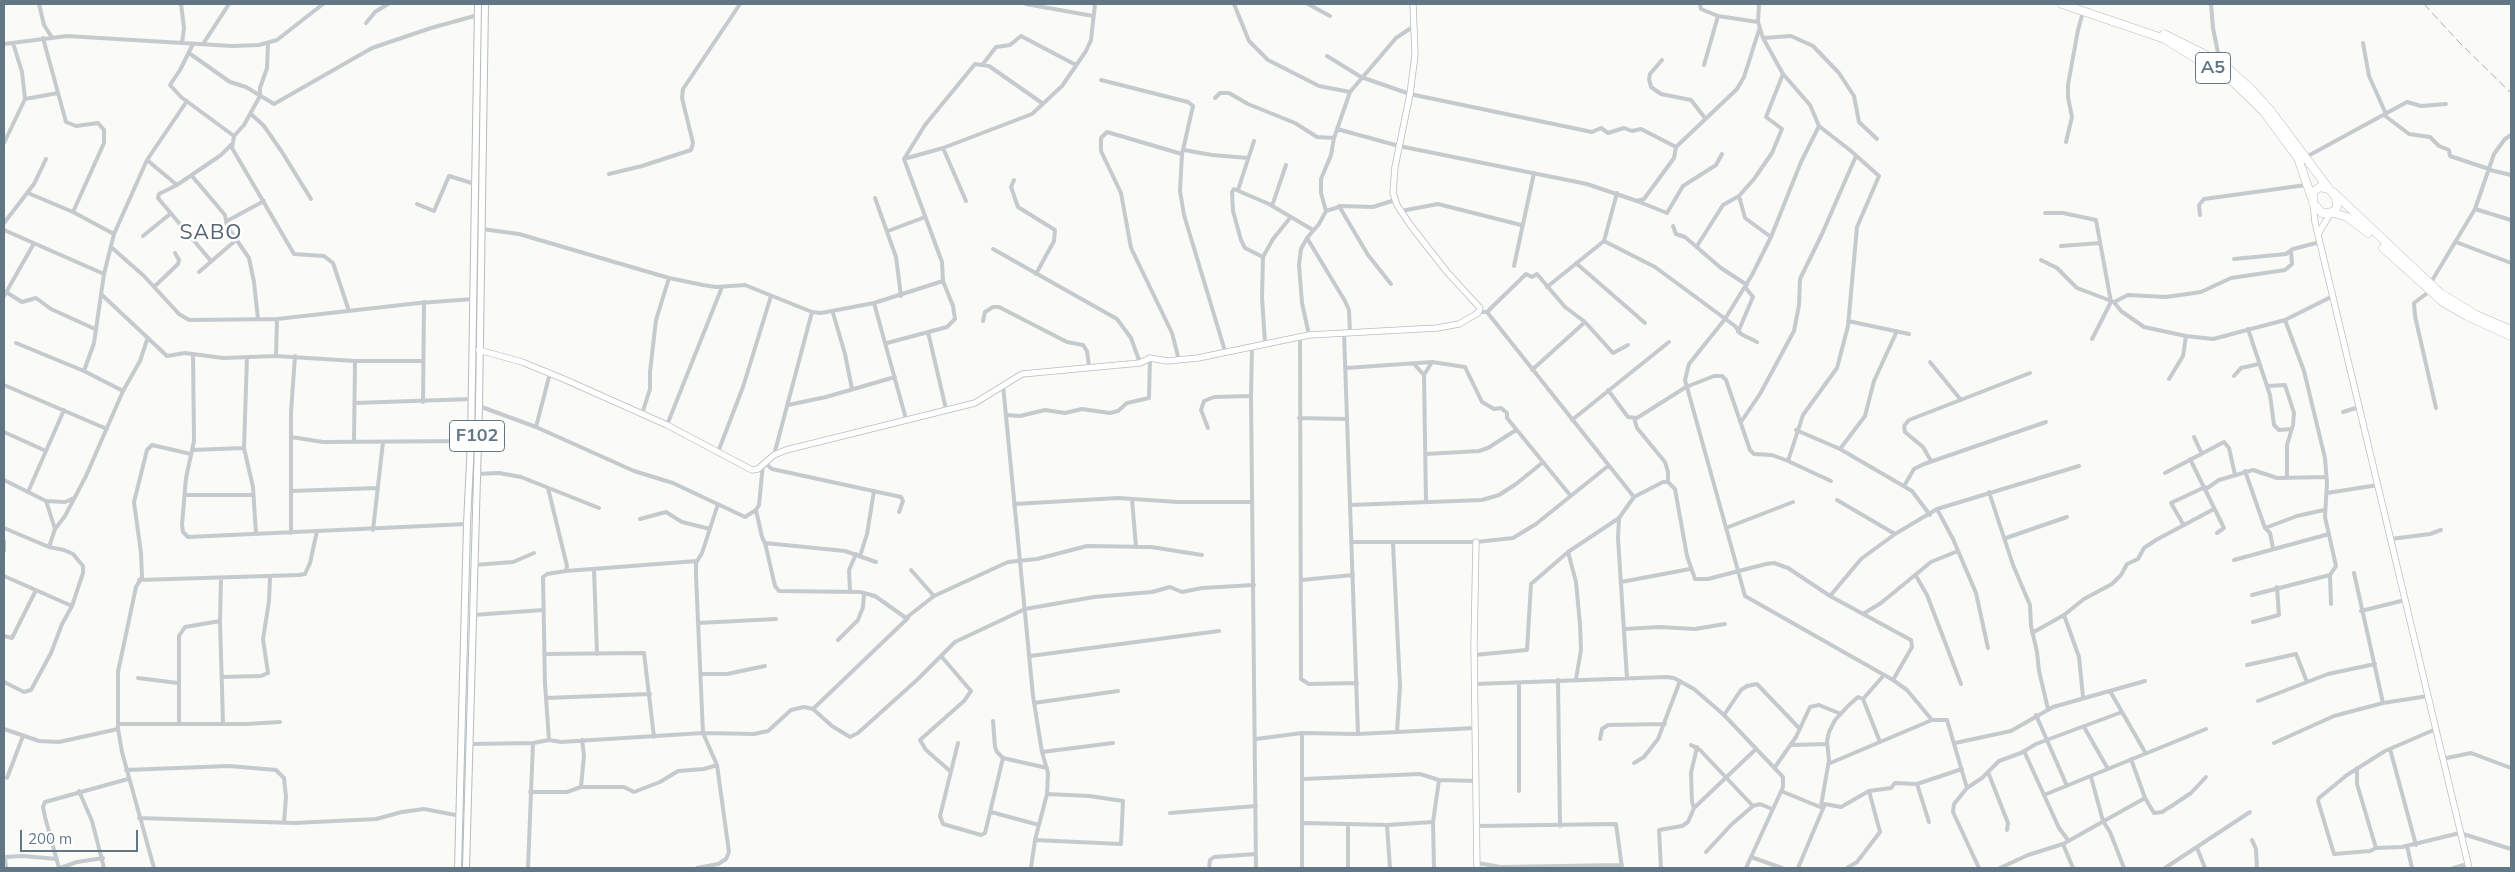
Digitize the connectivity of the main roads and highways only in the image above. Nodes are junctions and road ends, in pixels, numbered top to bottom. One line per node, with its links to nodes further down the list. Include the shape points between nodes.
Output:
1 (478, 4): 11 (main road, F102)
2 (485, 4): 11 (main road, F102, via 470,744)
3 (2062, 4): 6 (highway, A5, via 2165,39 2233,82 2264,112 2298,158)
4 (2072, 4): 5 (highway, A5, via 2166,35 2220,63 2261,99)
5 (2331, 191): 6 (highway, via 2316,189); 7 (highway, via 2338,207); 8 (highway, A5)
6 (2312, 199): 7 (highway, A5, via 2322,213)
7 (2331, 213): 8 (highway, A5, via 2359,224)
8 (2430, 287): 9 (highway, A5, via 2462,308); 10 (highway, A5, via 2467,316)
9 (2511, 330)
10 (2511, 336)
11 (463, 817): 12 (main road, F102); 13 (main road, F102)
12 (458, 868)
13 (466, 868)

